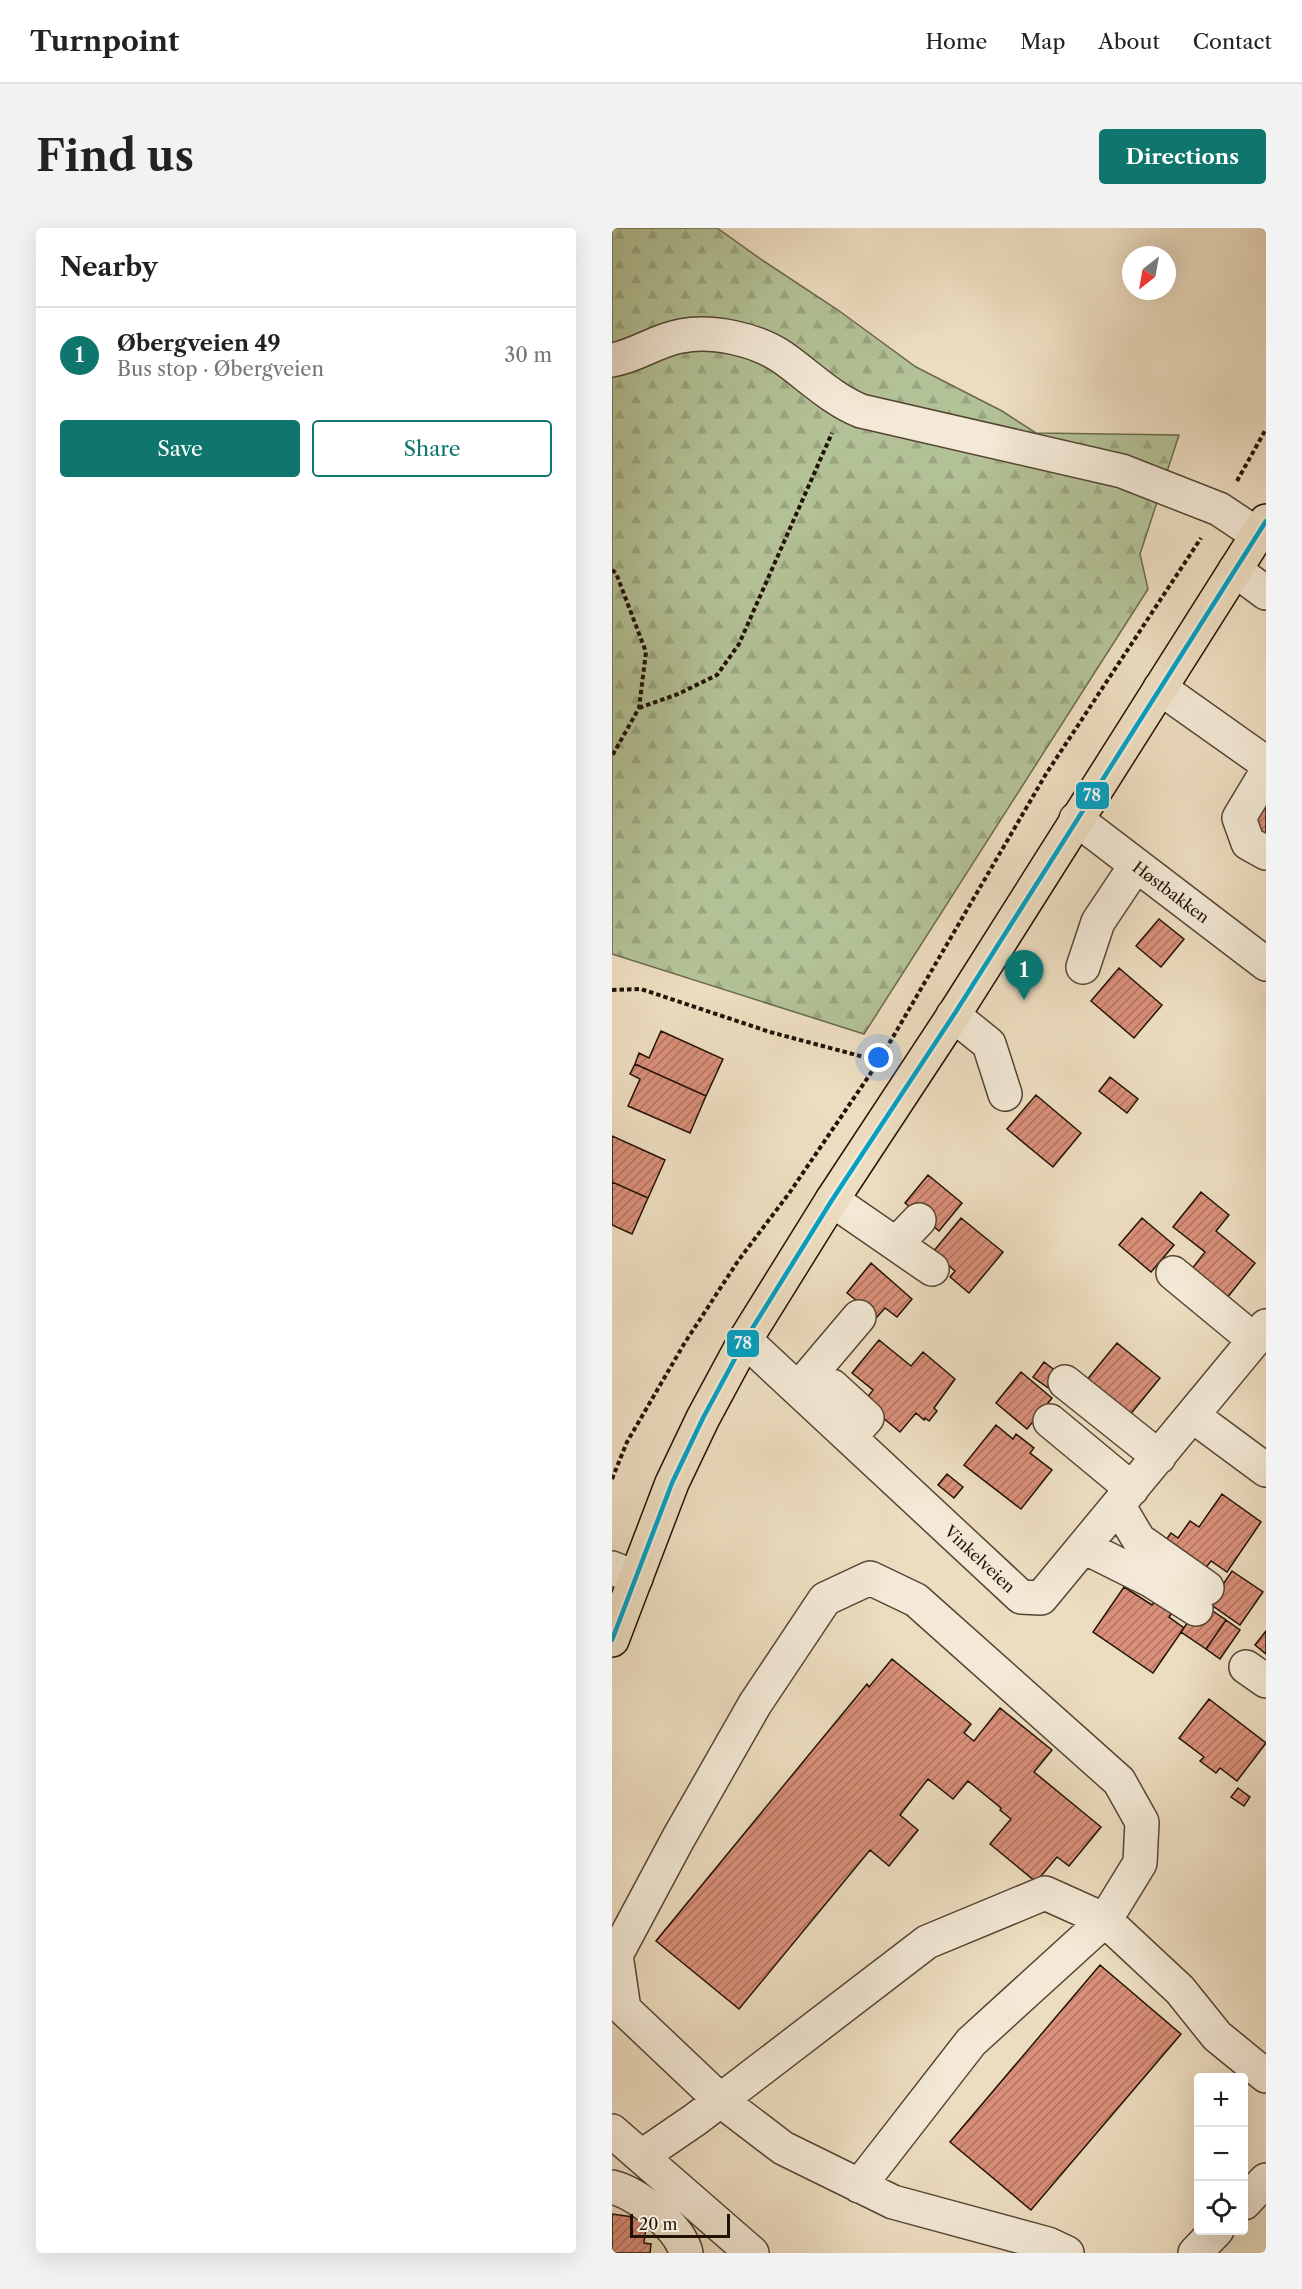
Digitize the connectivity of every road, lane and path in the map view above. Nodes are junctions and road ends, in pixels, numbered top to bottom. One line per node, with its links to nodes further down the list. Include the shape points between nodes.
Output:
1 (612, 360): 2 (street, via 679,336 722,334 780,356)
2 (845, 404): 4 (street, via 1122,471); 10 (path, via 739,644 717,675)
3 (1266, 429): 4 (path)
4 (1220, 509): 5 (street); 21 (path, via 1046,774)
5 (1262, 528): 7 (main road)
6 (612, 570): 10 (path, via 646,652)
7 (1235, 570): 8 (street); 9 (main road)
8 (1266, 593)
9 (1160, 688): 12 (street); 14 (main road)
10 (639, 708): 11 (path)
11 (612, 756)
12 (1266, 763)
13 (1266, 773): 15 (street, via 1239,818 1248,843)
14 (1076, 819): 16 (street, Høstbakken); 20 (main road)
15 (1266, 853)
16 (1136, 865): 17 (street, Høstbakken); 18 (street, via 1098,922)
17 (1266, 964)
18 (1083, 967)
19 (612, 990): 21 (path, via 641,988 770,1032)
20 (953, 1016): 22 (street, via 989,1044); 23 (main road)
21 (879, 1061): 39 (path, via 790,1192 738,1260 684,1344 627,1442)
22 (1005, 1094)
23 (832, 1200): 25 (street); 30 (main road)
24 (918, 1220): 25 (street)
25 (896, 1244): 26 (street)
26 (932, 1269)
27 (1173, 1273): 29 (street)
28 (859, 1317): 33 (street)
29 (1260, 1333): 34 (street, Vinkelveien)
30 (745, 1340): 33 (street, Vinkelveien); 42 (main road)
31 (1065, 1382): 37 (street)
32 (832, 1386): 36 (street, via 867,1418)
33 (798, 1389): 36 (street, Vinkelveien)
34 (1193, 1416): 37 (street, Vinkelveien); 38 (street)
35 (1050, 1420): 40 (street)
36 (850, 1437): 41 (street, Vinkelveien, via 1021,1597 1041,1598)
37 (1159, 1457): 40 (street, Vinkelveien)
38 (1266, 1470)
39 (612, 1479)
40 (1125, 1497): 41 (street, Vinkelveien); 41 (street, via 1139,1540 1202,1599 1152,1581)
41 (1084, 1547)
42 (624, 1573): 43 (main road)
43 (612, 1640)
44 (1105, 1920): 45 (street, via 1180,1990 1217,2036); 46 (street, via 1046,1893 927,1942); 46 (street, via 1140,1863 1142,1822 1119,1781 916,1600 870,1578 861,1582 825,1599 755,1704 616,1955 624,2009); 50 (street, via 971,2042)
45 (1266, 2076)
46 (720, 2100): 48 (street); 50 (street, via 783,2148)
47 (612, 2131): 48 (street)
48 (642, 2156): 55 (street)
49 (1266, 2181): 52 (street)
50 (860, 2186): 56 (street, via 893,2202 1048,2244)
51 (612, 2187): 54 (street, via 623,2190 664,2219)
52 (1248, 2199)
53 (1212, 2235): 57 (street)
54 (686, 2253)
55 (752, 2253)
56 (1067, 2253)
57 (1195, 2253)

